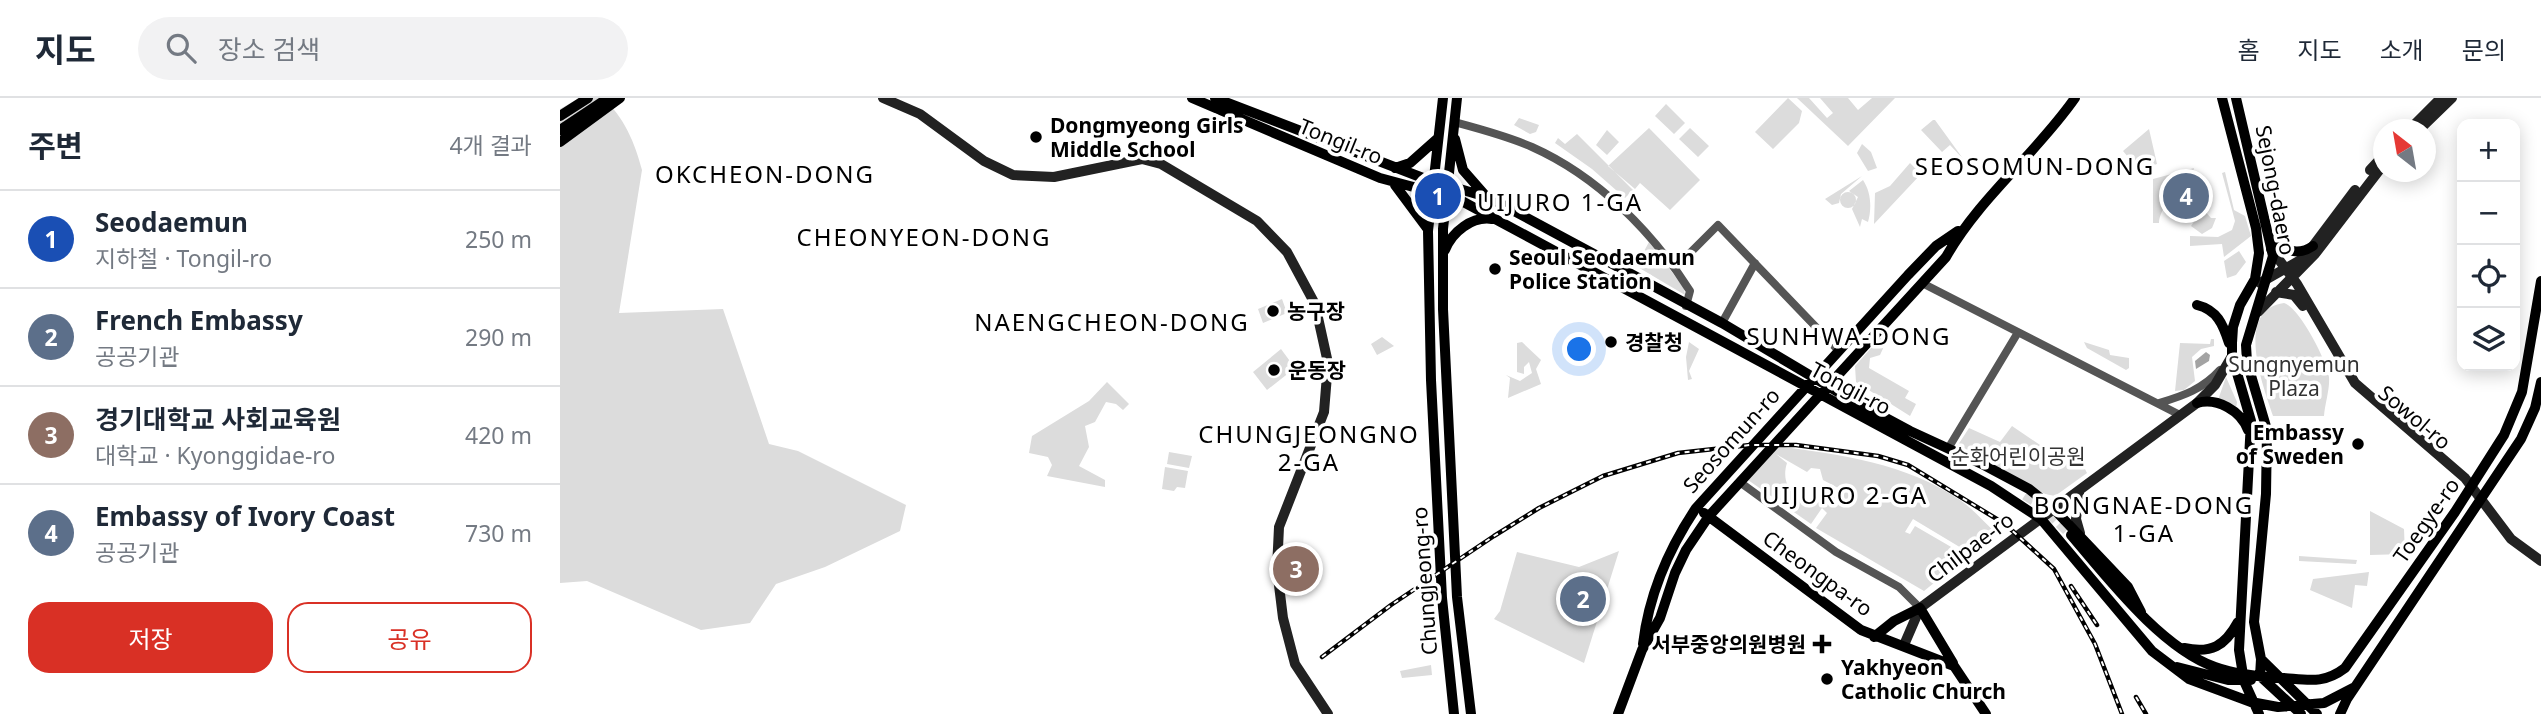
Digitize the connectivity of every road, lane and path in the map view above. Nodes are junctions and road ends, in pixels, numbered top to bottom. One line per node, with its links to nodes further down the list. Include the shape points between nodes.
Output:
1 (588, 98): 15 (main road)
2 (599, 98): 18 (main road)
3 (608, 98): 20 (main road)
4 (621, 98): 22 (main road)
5 (883, 98): 100 (main road, via 920,114 984,161 1013,175 1054,177 1142,159 1161,164 1257,221 1281,244 1320,319 1327,356 1324,412 1279,527 1277,569 1295,664)
6 (1192, 98): 27 (main road, Tongil-ro)
7 (1214, 98): 23 (main road, Tongil-ro)
8 (1443, 98): 21 (main road, Chungjeong-ro)
9 (1457, 98): 19 (main road, Chungjeong-ro)
10 (2075, 98): 35 (main road, Seosomun-ro, via 2055,127)
11 (2222, 98): 33 (main road, Sejong-daero)
12 (2236, 98): 32 (main road, Sejong-daero)
13 (2441, 98): 16 (main road)
14 (2452, 98): 17 (main road)
15 (560, 116)
16 (2420, 119)
17 (2430, 119)
18 (560, 123)
19 (1454, 127): 28 (main road, Chungjeong-ro); 31 (main road, via 1464,172); 41 (street, via 1535,148 1581,177 1640,226)
20 (560, 130)
21 (1437, 139): 23 (main road, via 1410,163); 26 (main road, Chungjeong-ro)
22 (560, 142)
23 (1395, 167): 26 (main road, Tongil-ro)
24 (2373, 169): 38 (main road)
25 (2373, 179): 42 (main road, via 2327,240)
26 (1432, 180): 28 (main road, Tongil-ro); 29 (main road, Chungjeong-ro)
27 (1392, 182): 29 (main road, Tongil-ro); 36 (main road)
28 (1448, 183): 30 (main road, Chungjeong-ro); 31 (main road, Tongil-ro)
29 (1431, 192): 30 (main road, Tongil-ro); 36 (main road, Chungjeong-ro)
30 (1446, 196): 34 (main road, Tongil-ro); 39 (main road, Chungjeong-ro)
31 (1490, 198): 46 (main road, Tongil-ro)
32 (2263, 206): 33 (main road, via 2259,215); 37 (main road, Sejong-daero)
33 (2251, 210): 47 (main road, Sejong-daero, via 2259,253 2255,279)
34 (1497, 220): 39 (main road, via 1483,218 1464,226 1449,241); 49 (main road, Tongil-ro)
35 (1962, 229): 45 (main road, Seosomun-ro, via 1946,257); 55 (main road, Seosomun-ro, via 1936,246)
36 (1428, 231): 101 (main road, Chungjeong-ro, via 1440,556)
37 (2271, 243): 38 (main road, via 2291,252); 42 (main road, Sowol-ro); 43 (main road, Sejong-daero, via 2272,268)
38 (2313, 246): 42 (main road)
39 (1443, 256): 102 (main road, Chungjeong-ro, via 1456,565)
40 (1755, 263): 41 (street, via 1718,225); 52 (street); 55 (street)
41 (1675, 268): 51 (street, via 1690,291)
42 (2289, 273): 43 (main road); 48 (main road); 70 (main road, Sowol-ro, via 2355,383)
43 (2267, 281): 47 (main road); 53 (main road, Sejong-daero)
44 (2541, 282): 84 (main road, Toegye-ro, via 2522,392 2504,435)
45 (1922, 284): 54 (street); 61 (main road, Seosomun-ro)
46 (1650, 286): 49 (main road); 51 (main road, Tongil-ro)
47 (2248, 287): 56 (main road, Sejong-daero, via 2233,327)
48 (2276, 292): 53 (main road, via 2261,307); 70 (main road, Sowol-ro, via 2287,291 2298,298 2359,396)
49 (1643, 299): 59 (main road, Tongil-ro)
50 (2197, 305): 56 (main road, via 2207,308 2224,325)
51 (1686, 306): 52 (main road, Tongil-ro)
52 (1722, 323): 58 (main road, Tongil-ro)
53 (2251, 329): 90 (main road, Sejong-daero, via 2247,362 2267,430 2254,622)
54 (2017, 334): 62 (street); 67 (street)
55 (1838, 350): 57 (main road, Seosomun-ro)
56 (2232, 356): 62 (street, via 2210,382); 63 (main road, Chilpae-ro); 66 (main road, Sejong-daero, via 2250,421)
57 (1829, 360): 58 (main road); 59 (main road, Seosomun-ro)
58 (1798, 368): 59 (main road, Tongil-ro)
59 (1809, 381): 61 (main road, Tongil-ro); 68 (main road, Seosomun-ro)
60 (2541, 382): 86 (main road, Toegye-ro, via 2521,439)
61 (1826, 390): 65 (main road, Tongil-ro); 69 (main road, Seosomun-ro); 73 (main road, Tongil-ro)
62 (2159, 403): 64 (street)
63 (2197, 403): 64 (main road, Chilpae-ro); 66 (main road, via 2214,402 2235,412 2246,423)
64 (2180, 415): 72 (main road, Chilpae-ro)
65 (1910, 431): 67 (main road, Tongil-ro); 71 (main road, Tongil-ro)
66 (2249, 441): 83 (main road, Sejong-daero)
67 (1949, 447): 71 (main road, Tongil-ro)
68 (1732, 465): 69 (main road, via 1746,465); 74 (main road, Seosomun-ro)
69 (1744, 480): 77 (main road, Seosomun-ro); 82 (street, via 1836,552 1890,581)
70 (2464, 481): 76 (main road, Sowol-ro)
71 (2027, 492): 73 (main road, via 2029,503); 75 (main road, Tongil-ro)
72 (2079, 493): 75 (main road, Chilpae-ro); 79 (main road)
73 (2020, 506): 78 (main road, Tongil-ro)
74 (1696, 508): 77 (main road, Cheongpa-ro); 89 (main road, Seosomun-ro, via 1661,569 1646,614)
75 (2054, 509): 78 (main road, Chilpae-ro); 79 (main road, Tongil-ro)
76 (2486, 510): 80 (main road, Sowol-ro, via 2511,539); 81 (main road, Sowol-ro, via 2510,545)
77 (1709, 516): 85 (main road, Cheongpa-ro); 89 (main road, Seosomun-ro, via 1686,550 1660,618)
78 (2041, 519): 82 (main road, Chilpae-ro); 92 (main road, Tongil-ro, via 2152,651)
79 (2075, 534): 88 (main road, Tongil-ro)
80 (2541, 561)
81 (2541, 568)
82 (1920, 608): 85 (main road); 87 (main road, Chilpae-ro); 91 (main road)
83 (2240, 620): 88 (main road, via 2230,637 2211,650); 94 (main road, Sejong-daero)
84 (2370, 632): 86 (main road, via 2384,629); 95 (main road, Toegye-ro, via 2344,668 2329,678)
85 (1874, 637): 87 (main road, Cheongpa-ro)
86 (2387, 643): 96 (main road, Toegye-ro)
87 (1904, 645): 91 (main road, Cheongpa-ro)
88 (2174, 646): 94 (main road, Tongil-ro)
89 (1642, 650): 103 (main road, Seosomun-ro)
90 (2261, 659): 93 (main road); 95 (main road)
91 (1954, 666): 99 (main road)
92 (2171, 666): 94 (main road); 97 (main road, Tongil-ro, via 2189,679)
93 (2260, 676): 94 (main road, Toegye-ro); 95 (main road, Toegye-ro); 98 (main road)
94 (2244, 677): 97 (main road, Sejong-daero)
95 (2277, 678): 98 (main road)
96 (2355, 687): 98 (main road, Toegye-ro); 105 (main road)
97 (2251, 702): 98 (main road, Toegye-ro); 104 (main road, Sejong-daero)
98 (2305, 710)
99 (1983, 713)
100 (1328, 714)
101 (1454, 714)
102 (1471, 714)
103 (1618, 714)
104 (2259, 714)
105 (2340, 714)

